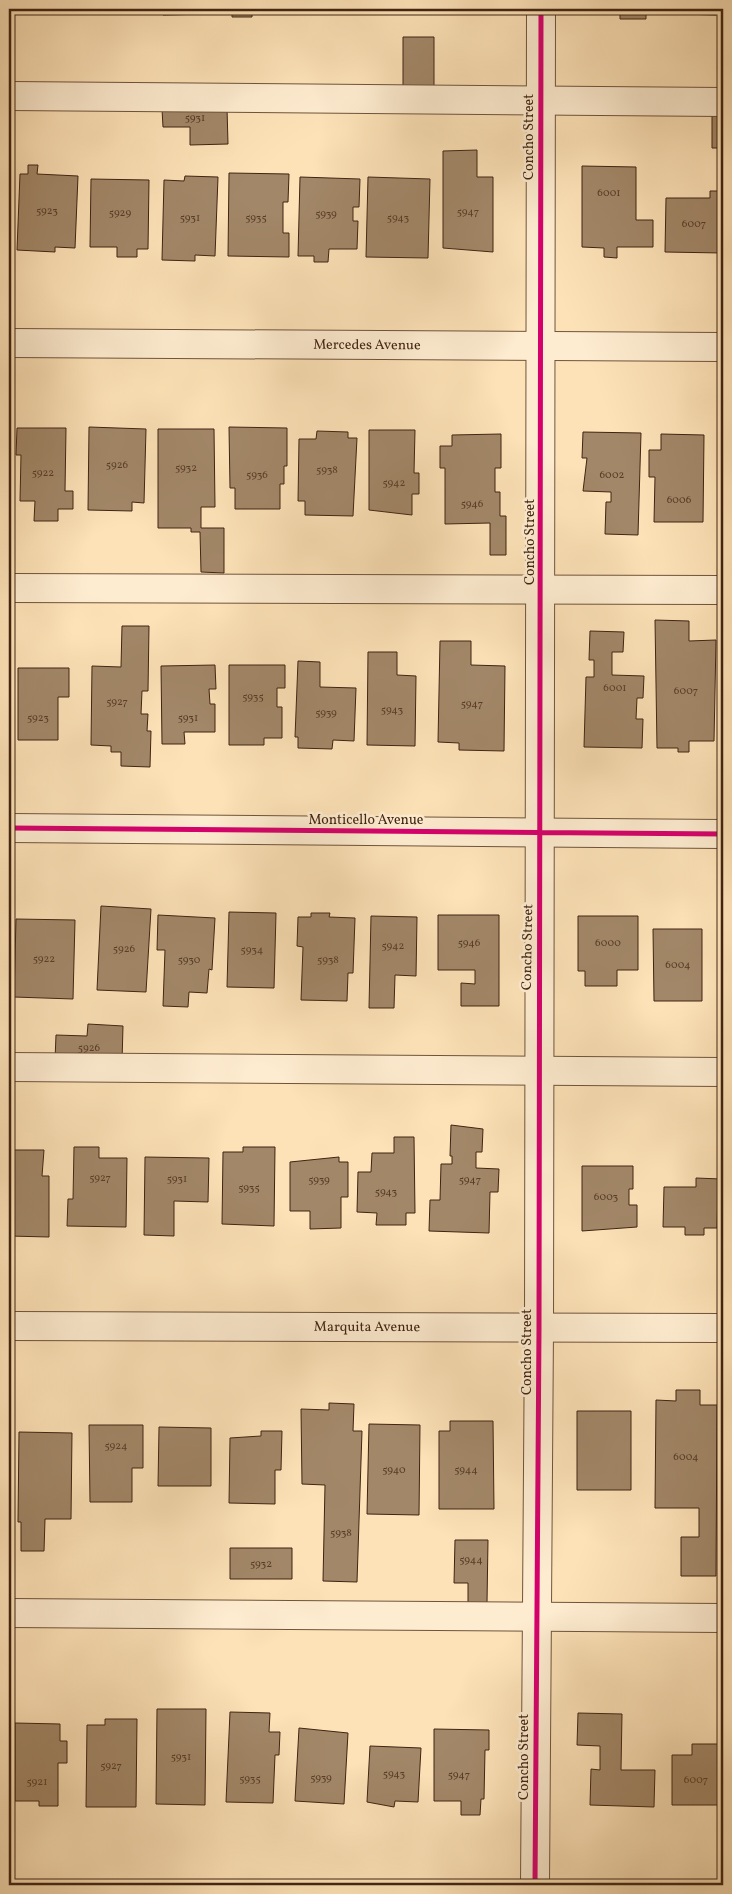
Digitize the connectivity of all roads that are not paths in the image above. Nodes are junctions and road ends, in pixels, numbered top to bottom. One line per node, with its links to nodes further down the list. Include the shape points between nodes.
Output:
1 (541, 9): 3 (street, Concho Street)
2 (9, 96): 3 (street)
3 (541, 102): 4 (street); 6 (street, Concho Street)
4 (723, 102)
5 (9, 343): 6 (street, Mercedes Avenue)
6 (540, 347): 7 (street, Mercedes Avenue); 9 (street, Concho Street)
7 (723, 347)
8 (9, 588): 9 (street)
9 (541, 590): 10 (street); 12 (street, Concho Street)
10 (723, 590)
11 (9, 828): 12 (street, Monticello Avenue)
12 (540, 832): 13 (street, Monticello Avenue); 15 (street, Concho Street)
13 (723, 834)
14 (9, 1067): 15 (street)
15 (538, 1071): 16 (street); 18 (street, Concho Street)
16 (723, 1072)
17 (9, 1326): 18 (street, Marquita Avenue)
18 (539, 1328): 19 (street, Marquita Avenue); 21 (street, Concho Street)
19 (723, 1328)
20 (9, 1613): 21 (street)
21 (536, 1616): 22 (street); 23 (street, Concho Street)
22 (723, 1618)
23 (535, 1885)

